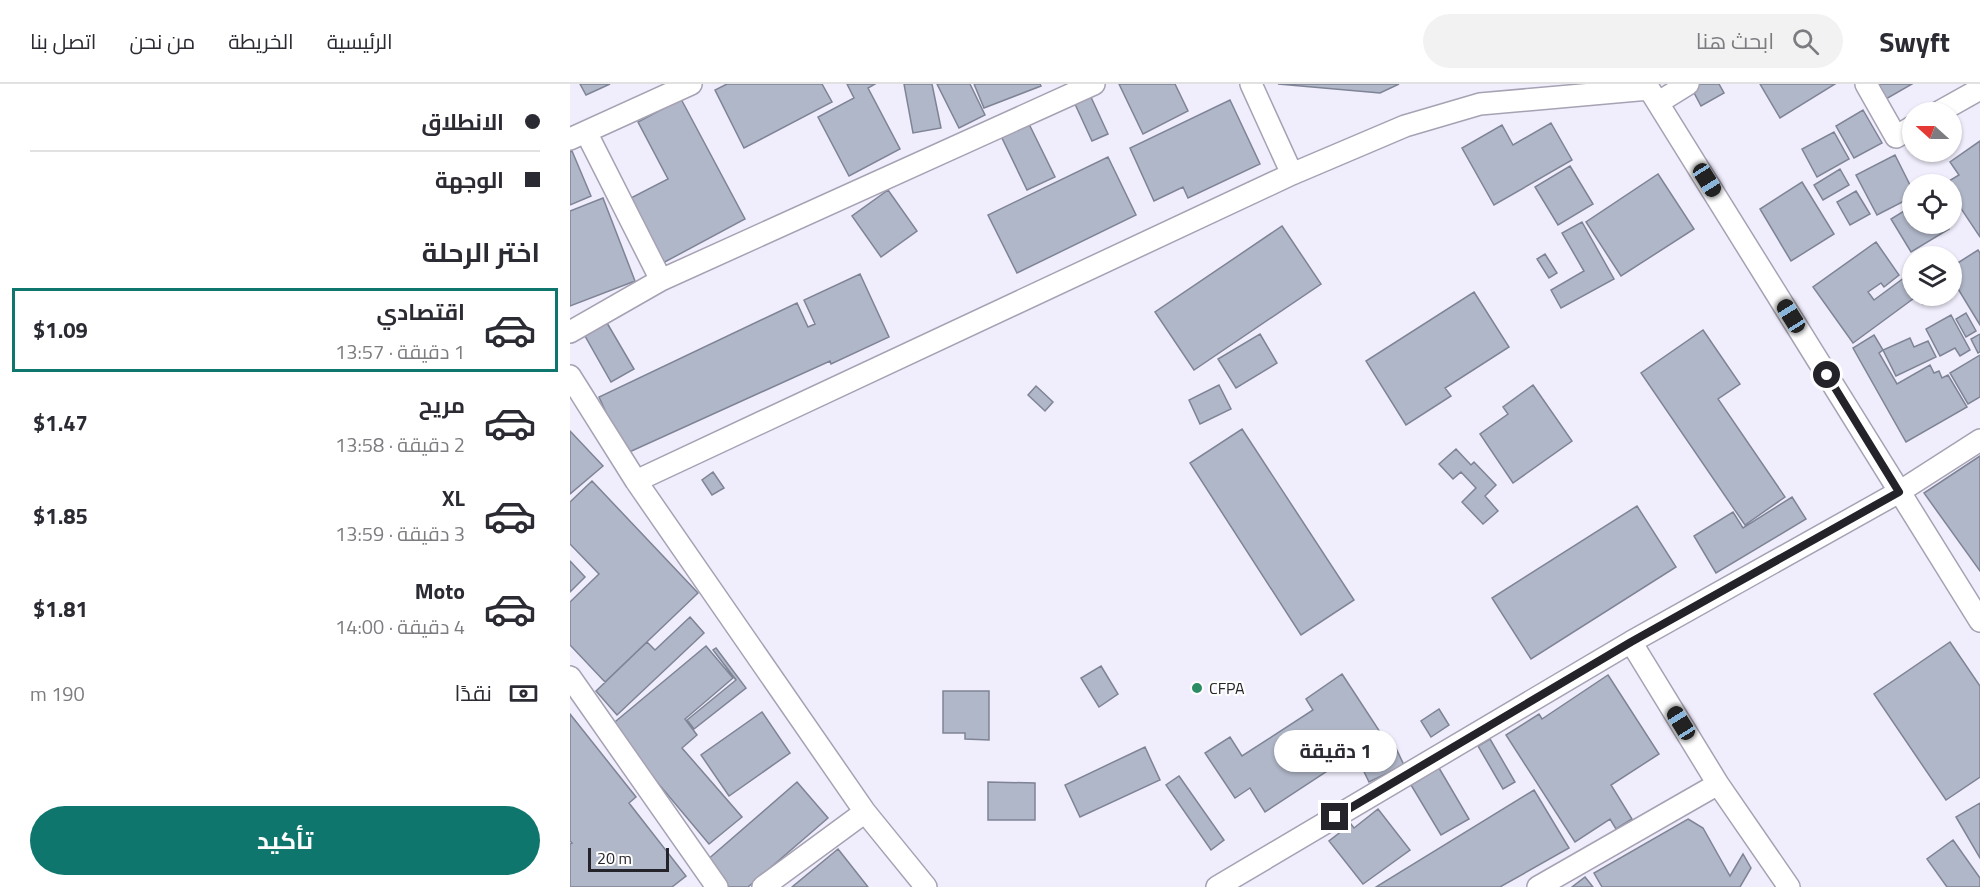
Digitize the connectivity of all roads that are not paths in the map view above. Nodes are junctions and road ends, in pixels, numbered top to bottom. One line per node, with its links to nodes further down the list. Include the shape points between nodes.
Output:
1 (691, 84): 10 (street)
2 (1094, 84): 12 (street)
3 (1251, 84): 11 (street)
4 (1688, 84): 7 (street)
5 (1866, 84): 9 (street, via 1896,137)
6 (1980, 89): 8 (street)
7 (1651, 92): 11 (street, via 1480,104 1405,126); 17 (street)
8 (1957, 102)
9 (1902, 134)
10 (578, 135): 12 (street)
11 (1292, 174): 16 (street)
12 (661, 280): 13 (street)
13 (570, 332)
14 (570, 376): 16 (street)
15 (1980, 440): 17 (street)
16 (636, 481): 22 (street)
17 (1899, 492): 18 (street); 19 (street)
18 (1980, 621)
19 (1631, 642): 21 (street); 26 (street)
20 (570, 677): 23 (street)
21 (1718, 784): 27 (street); 28 (street)
22 (866, 812): 24 (street); 25 (street)
23 (717, 887)
24 (763, 887)
25 (926, 887)
26 (1217, 887)
27 (1538, 887)
28 (1789, 887)

